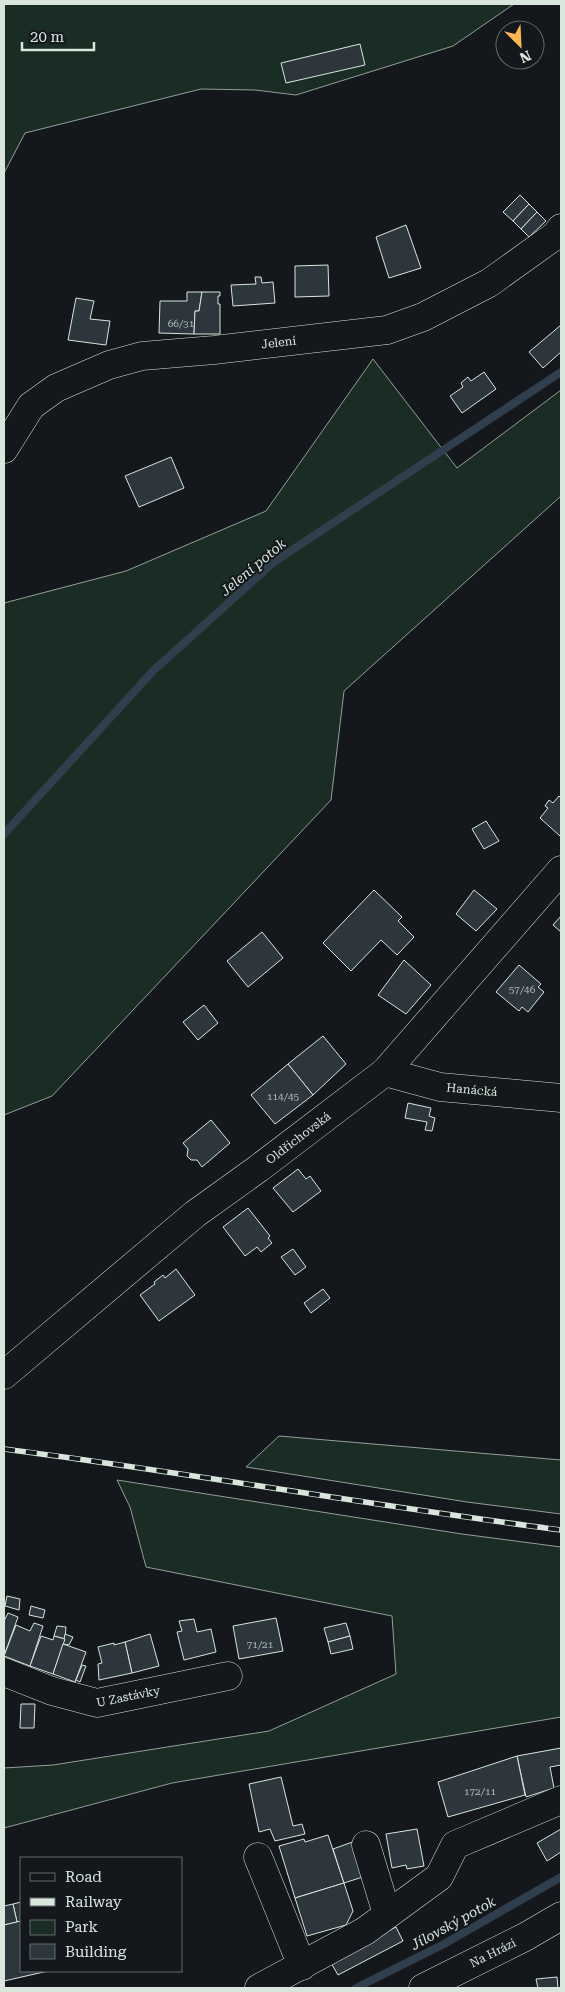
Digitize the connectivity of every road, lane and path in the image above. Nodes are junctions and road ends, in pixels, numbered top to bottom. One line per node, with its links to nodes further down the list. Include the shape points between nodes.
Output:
1 (561, 228): 2 (street, Jelení, via 556,235 489,282 422,317 387,330 142,356 109,365 56,388 31,406)
2 (4, 449)
3 (561, 870): 4 (street, Oldřichovská)
4 (385, 1072): 5 (street, Hanácká, via 440,1087); 6 (street, Oldřichovská, via 195,1214)
5 (561, 1098)
6 (4, 1375)
7 (4, 1672): 8 (street, U Zastávky, via 97,1704)
8 (228, 1676)
9 (561, 1800): 12 (street, via 455,1845 438,1877)
10 (366, 1845): 12 (street)
11 (258, 1857): 14 (street)
12 (387, 1914): 14 (street)
13 (561, 1916): 16 (street, Na Hrázi)
14 (302, 1966): 15 (street)
15 (259, 1988)
16 (423, 1988)

